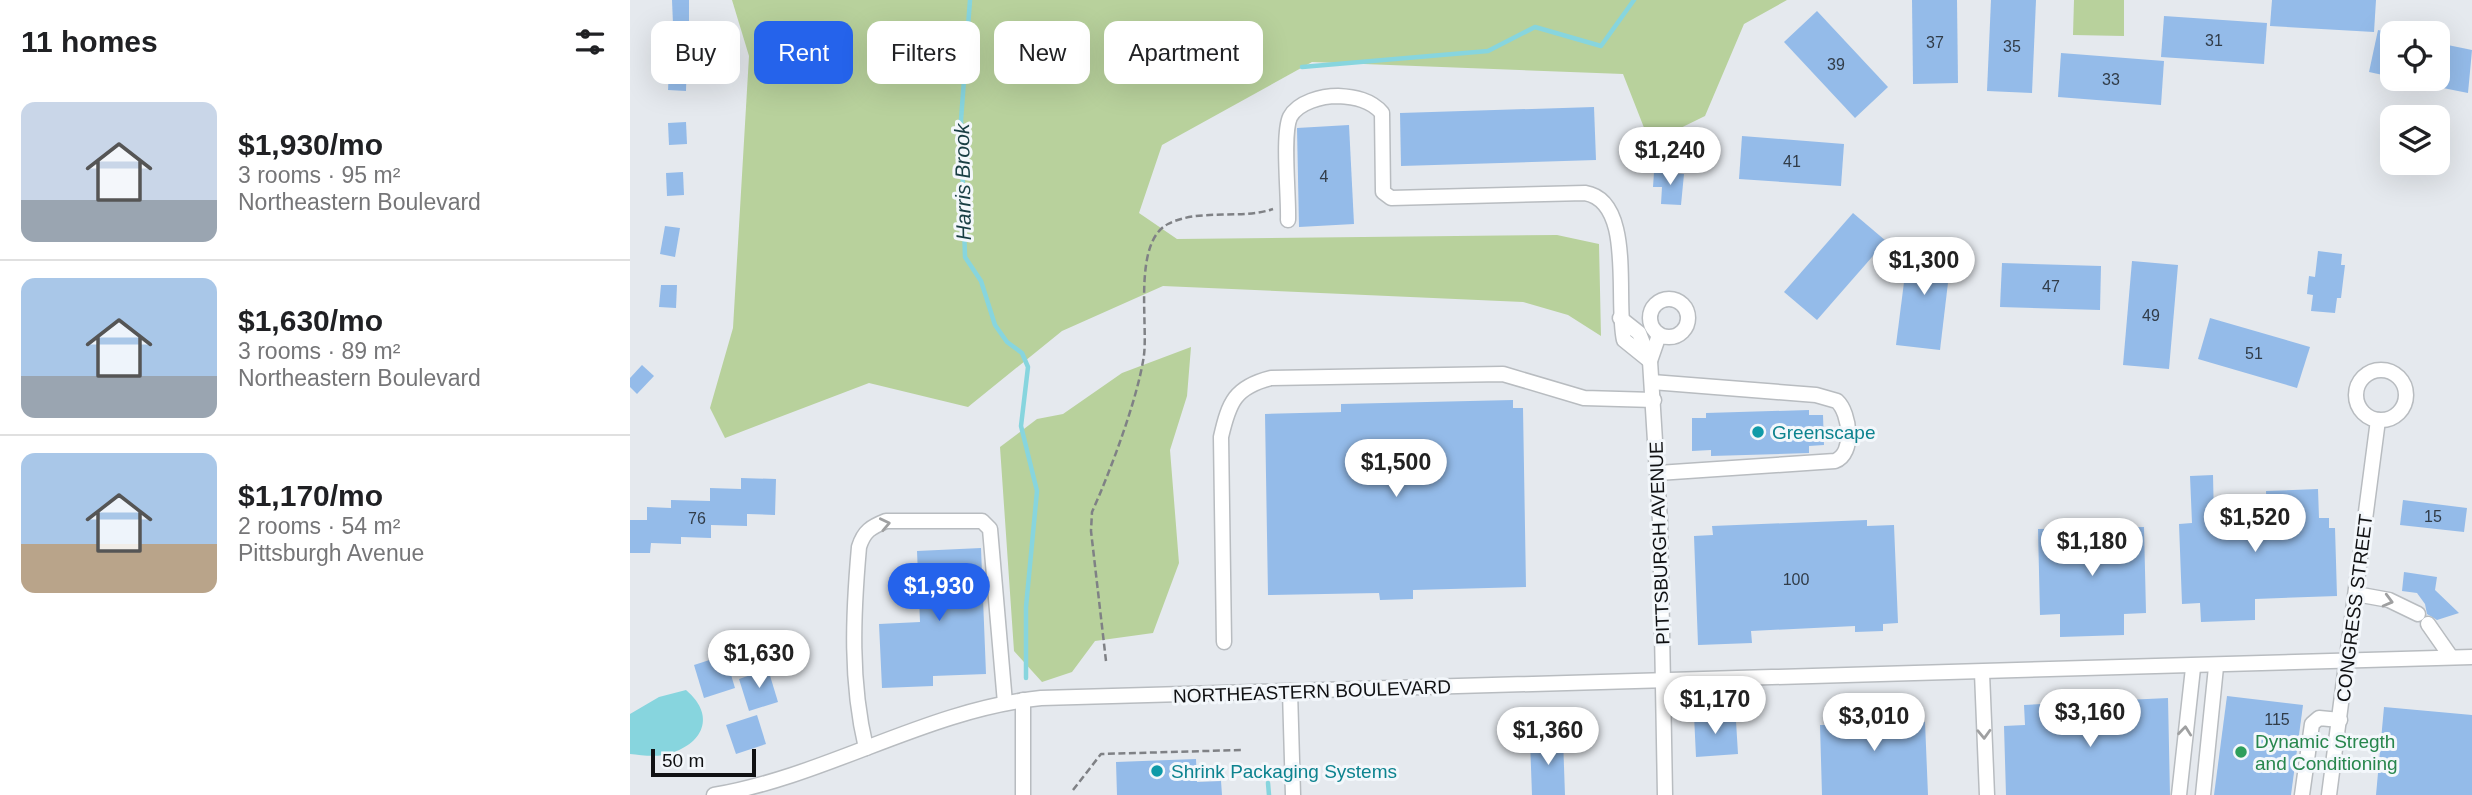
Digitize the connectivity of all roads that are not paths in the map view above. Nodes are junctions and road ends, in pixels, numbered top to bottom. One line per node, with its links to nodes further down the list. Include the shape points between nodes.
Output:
1 (1288, 220): 3 (street, via 1287,131 1293,112 1303,104 1332,96 1367,101 1382,113 1383,192 1391,198 1585,193 1604,201 1618,231 1623,340)
2 (1659, 335): 3 (street, PITTSBURGH AVENUE)
3 (1650, 361): 4 (street, PITTSBURGH AVENUE)
4 (1653, 382): 5 (street, PITTSBURGH AVENUE); 7 (street, via 1816,395 1837,401 1846,416 1847,452 1835,461)
5 (1654, 400): 7 (street, PITTSBURGH AVENUE); 9 (street, via 1584,398 1503,374 1271,378 1250,384 1227,411 1221,437)
6 (2378, 420): 8 (street, CONGRESS STREET)
7 (1658, 473): 16 (street, PITTSBURGH AVENUE)
8 (2356, 594): 10 (street, one-way to 10, via 2389,600 2423,619); 12 (street, CONGRESS STREET)
9 (1224, 642)
10 (2451, 657): 11 (street, NORTHEASTERN BOULEVARD); 12 (street, NORTHEASTERN BOULEVARD)
11 (2472, 657)
12 (2346, 661): 14 (street, NORTHEASTERN BOULEVARD); 20 (street, CONGRESS STREET)
13 (2193, 667): 14 (street, NORTHEASTERN BOULEVARD); 15 (street, NORTHEASTERN BOULEVARD); 27 (street, one-way to 13)
14 (2216, 667): 28 (street)
15 (1982, 673): 16 (street, NORTHEASTERN BOULEVARD); 26 (street, one-way to 26)
16 (1663, 681): 17 (street, NORTHEASTERN BOULEVARD); 25 (street, PITTSBURGH AVENUE)
17 (1290, 691): 18 (street, NORTHEASTERN BOULEVARD); 24 (street)
18 (1023, 700): 19 (street, NORTHEASTERN BOULEVARD); 23 (street)
19 (1005, 703): 21 (street, NORTHEASTERN BOULEVARD); 21 (street, one-way to 19, via 858,713 853,626 863,534 886,521 982,521 990,529)
20 (2340, 720): 29 (street, via 2319,718 2312,724); 30 (street, CONGRESS STREET)
21 (866, 748): 22 (street, NORTHEASTERN BOULEVARD, via 766,784)
22 (713, 795)
23 (1023, 795)
24 (1293, 795)
25 (1665, 795)
26 (1987, 795)
27 (2179, 795)
28 (2203, 795)
29 (2302, 795)
30 (2329, 795)

